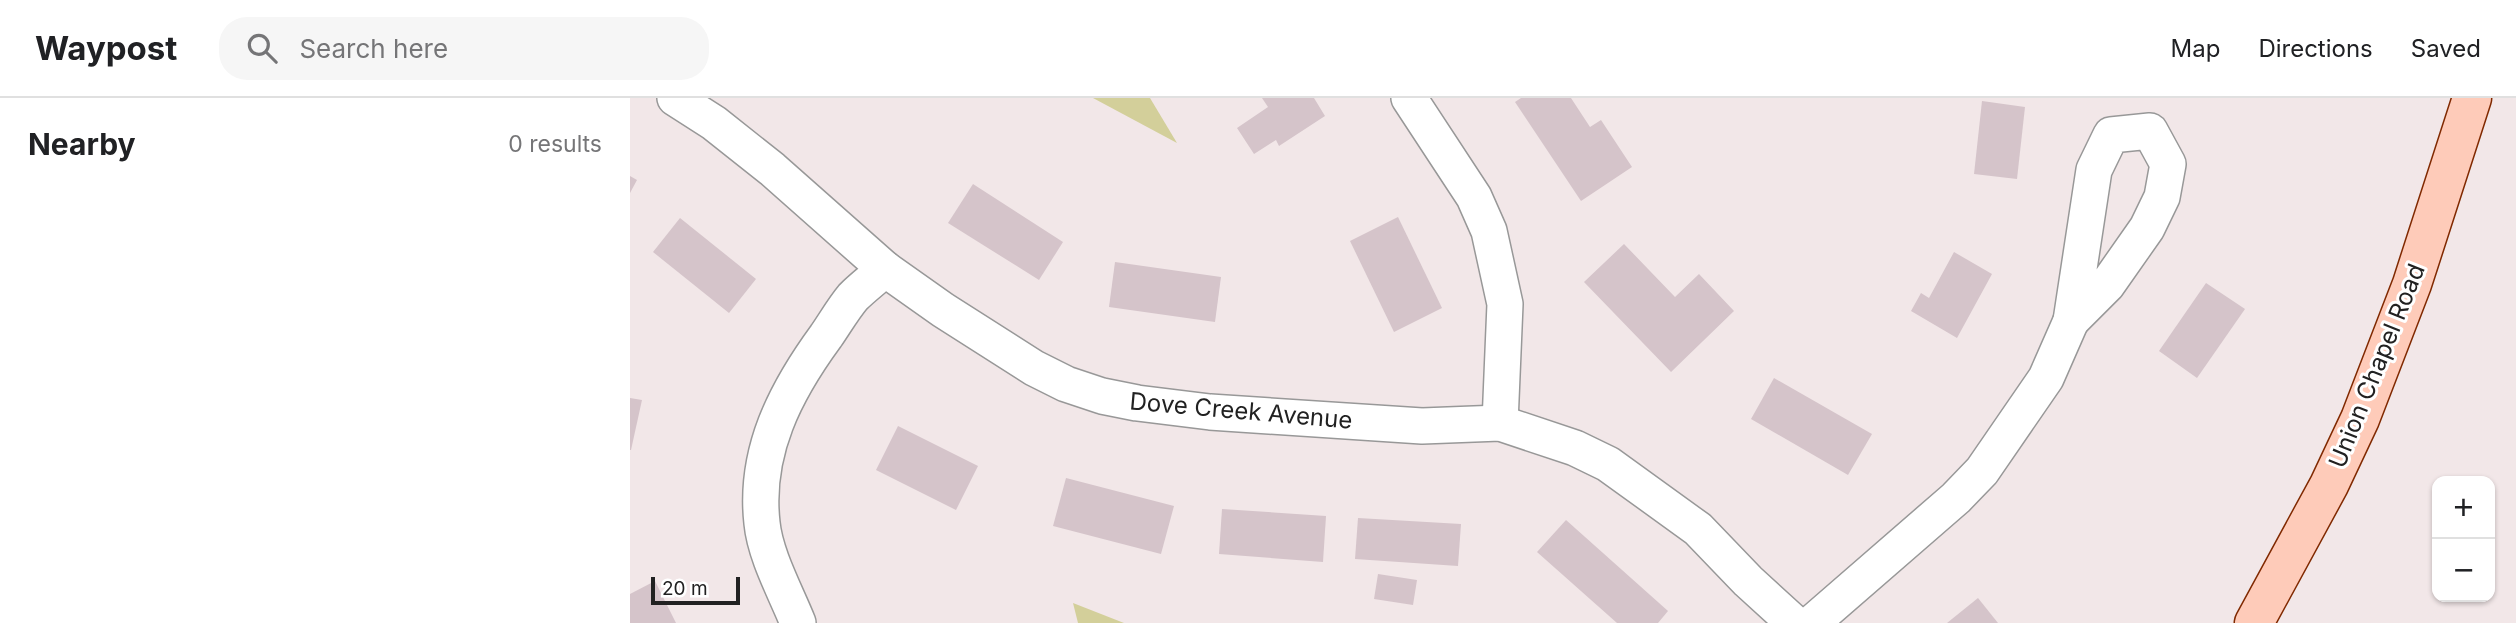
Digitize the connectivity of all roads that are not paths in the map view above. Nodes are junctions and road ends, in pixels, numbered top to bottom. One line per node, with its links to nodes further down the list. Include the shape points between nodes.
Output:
1 (675, 98): 4 (street, Dove Creek Avenue, via 772,169)
2 (1409, 98): 6 (street, via 1474,197 1489,231 1505,304)
3 (2472, 98): 10 (street, Union Chapel Road, via 2412,284 2360,419)
4 (886, 269): 6 (street, Dove Creek Avenue, via 1034,368 1102,396 1210,412 1422,426); 7 (street, via 854,297 813,354 777,416 766,452 762,526)
5 (2071, 321): 5 (street, via 2107,285 2147,228 2162,197 2168,164 2150,131 2111,135 2094,170); 9 (street, via 2046,377 1982,471)
6 (1500, 423): 8 (street, Dove Creek Avenue, via 1608,464 1698,529)
7 (798, 623)
8 (1794, 623)
9 (1812, 623)
10 (2254, 623)

